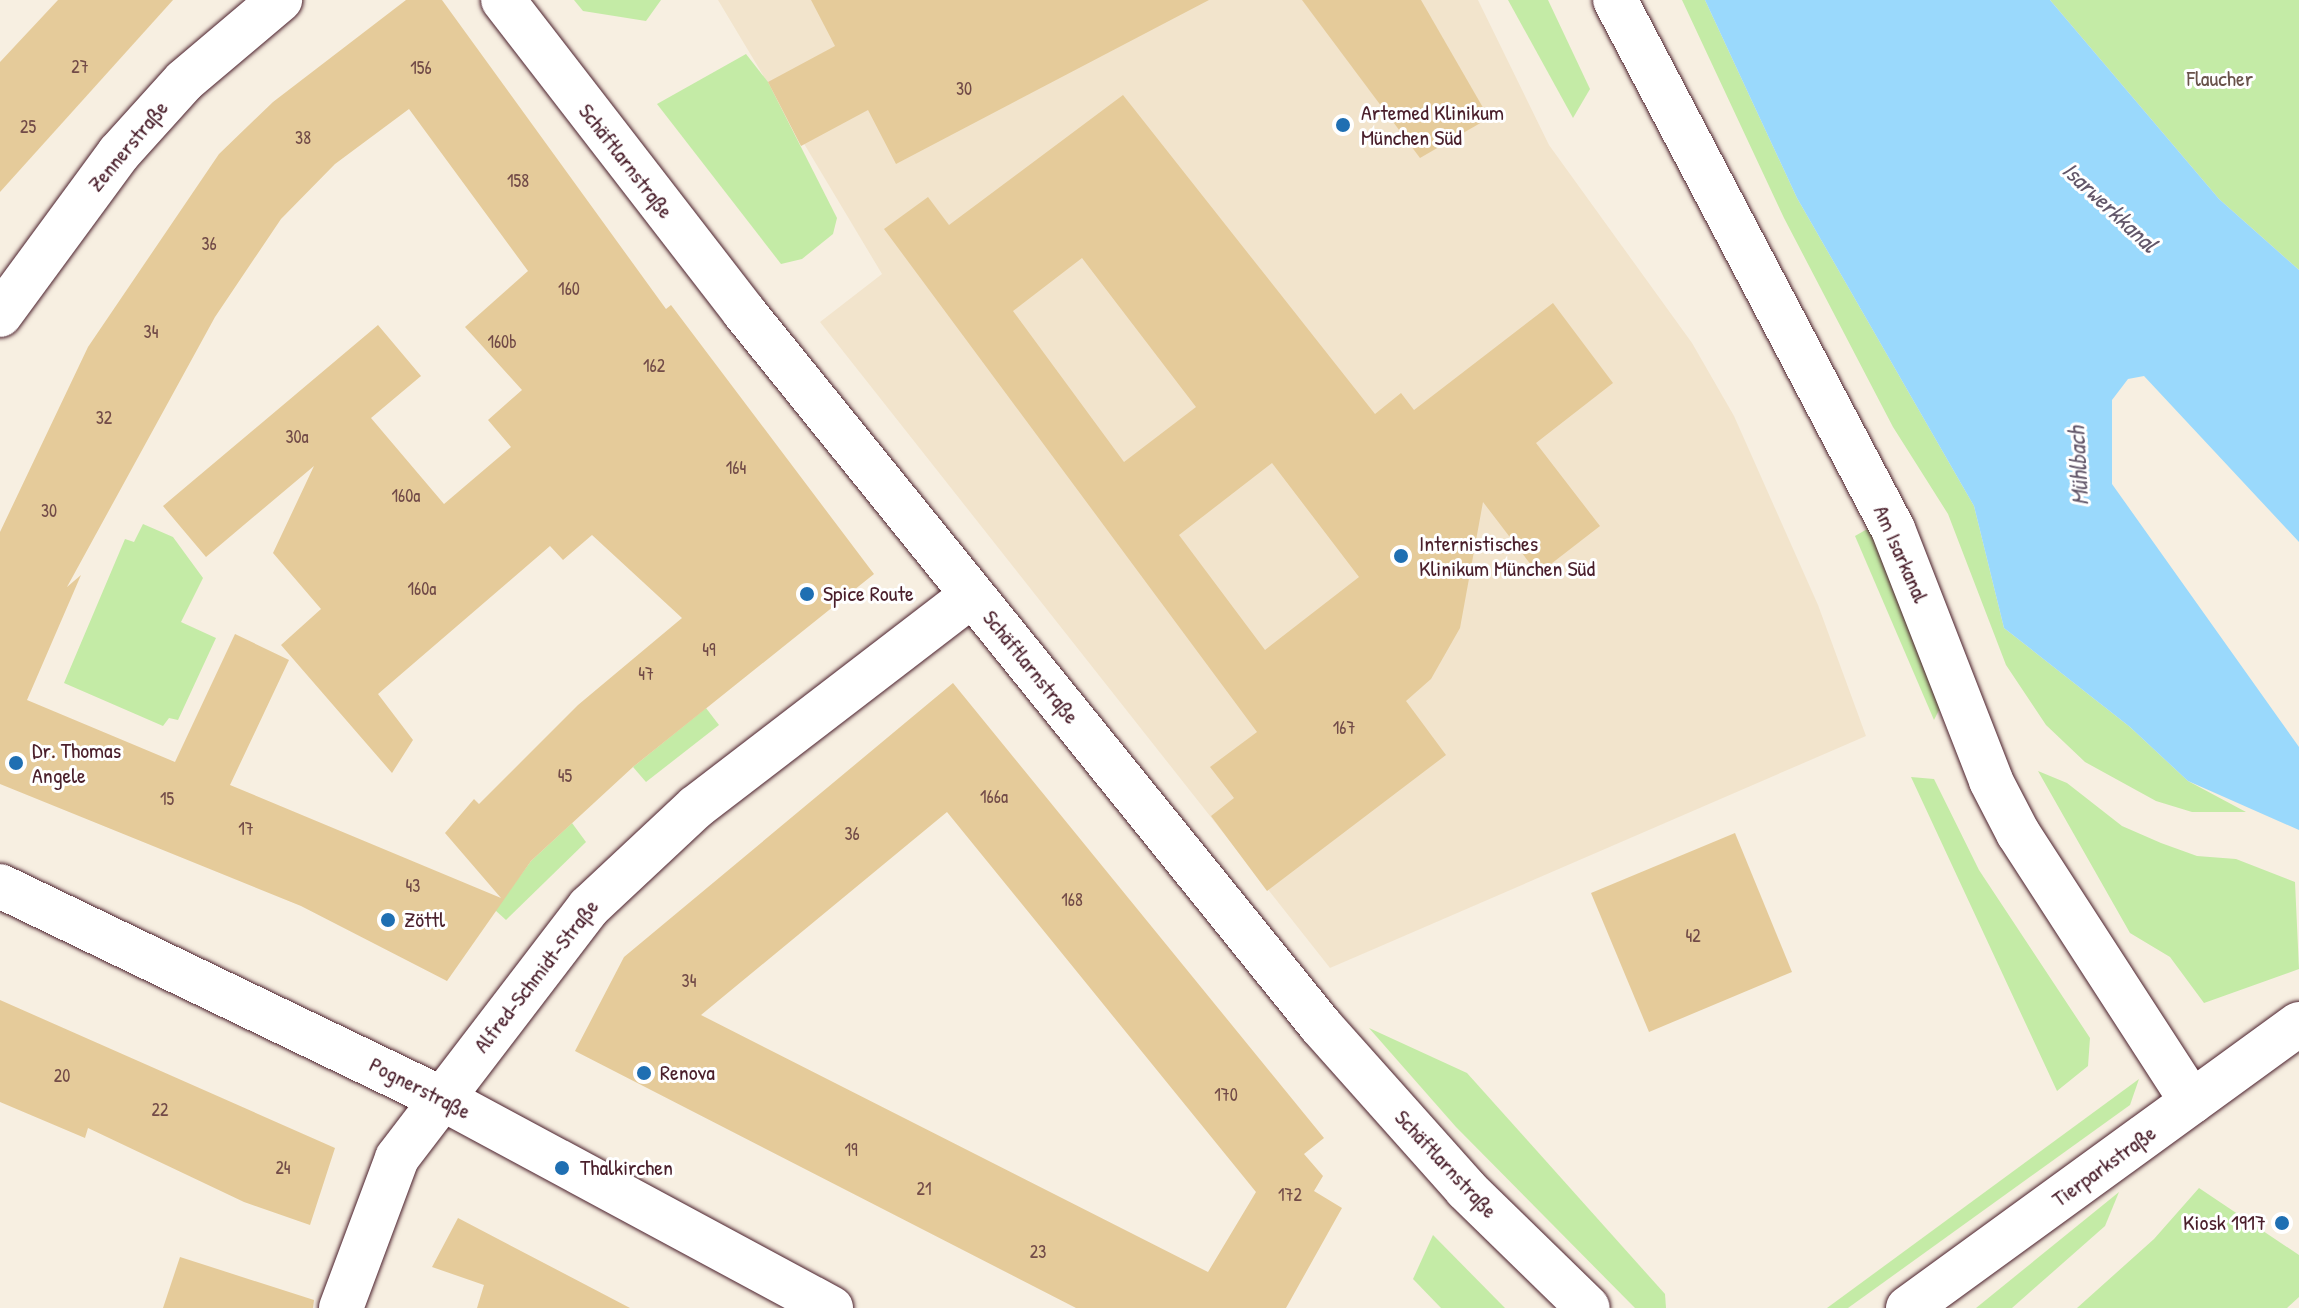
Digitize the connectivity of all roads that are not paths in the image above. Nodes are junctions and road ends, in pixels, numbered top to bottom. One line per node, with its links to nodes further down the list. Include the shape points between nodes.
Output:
1 (280, 0): 4 (street, Zennerstraße, via 184,81 128,143)
2 (503, 0): 5 (street, Schäftlarnstraße)
3 (1615, 0): 9 (street, Am Isarkanal, via 1893,529 2011,820)
4 (0, 315)
5 (972, 595): 8 (street, Alfred-Schmidt-Straße, via 640,855 539,965); 12 (street, Schäftlarnstraße, via 1321,1026 1466,1189)
6 (0, 886): 8 (street, Pognerstraße)
7 (2299, 1024): 9 (street, Tierparkstraße)
8 (441, 1098): 10 (street, Alfred-Schmidt-Straße, via 397,1158); 11 (street, Pognerstraße)
9 (2192, 1102): 13 (street, Tierparkstraße)
10 (341, 1308)
11 (831, 1308)
12 (1588, 1308)
13 (1908, 1308)

